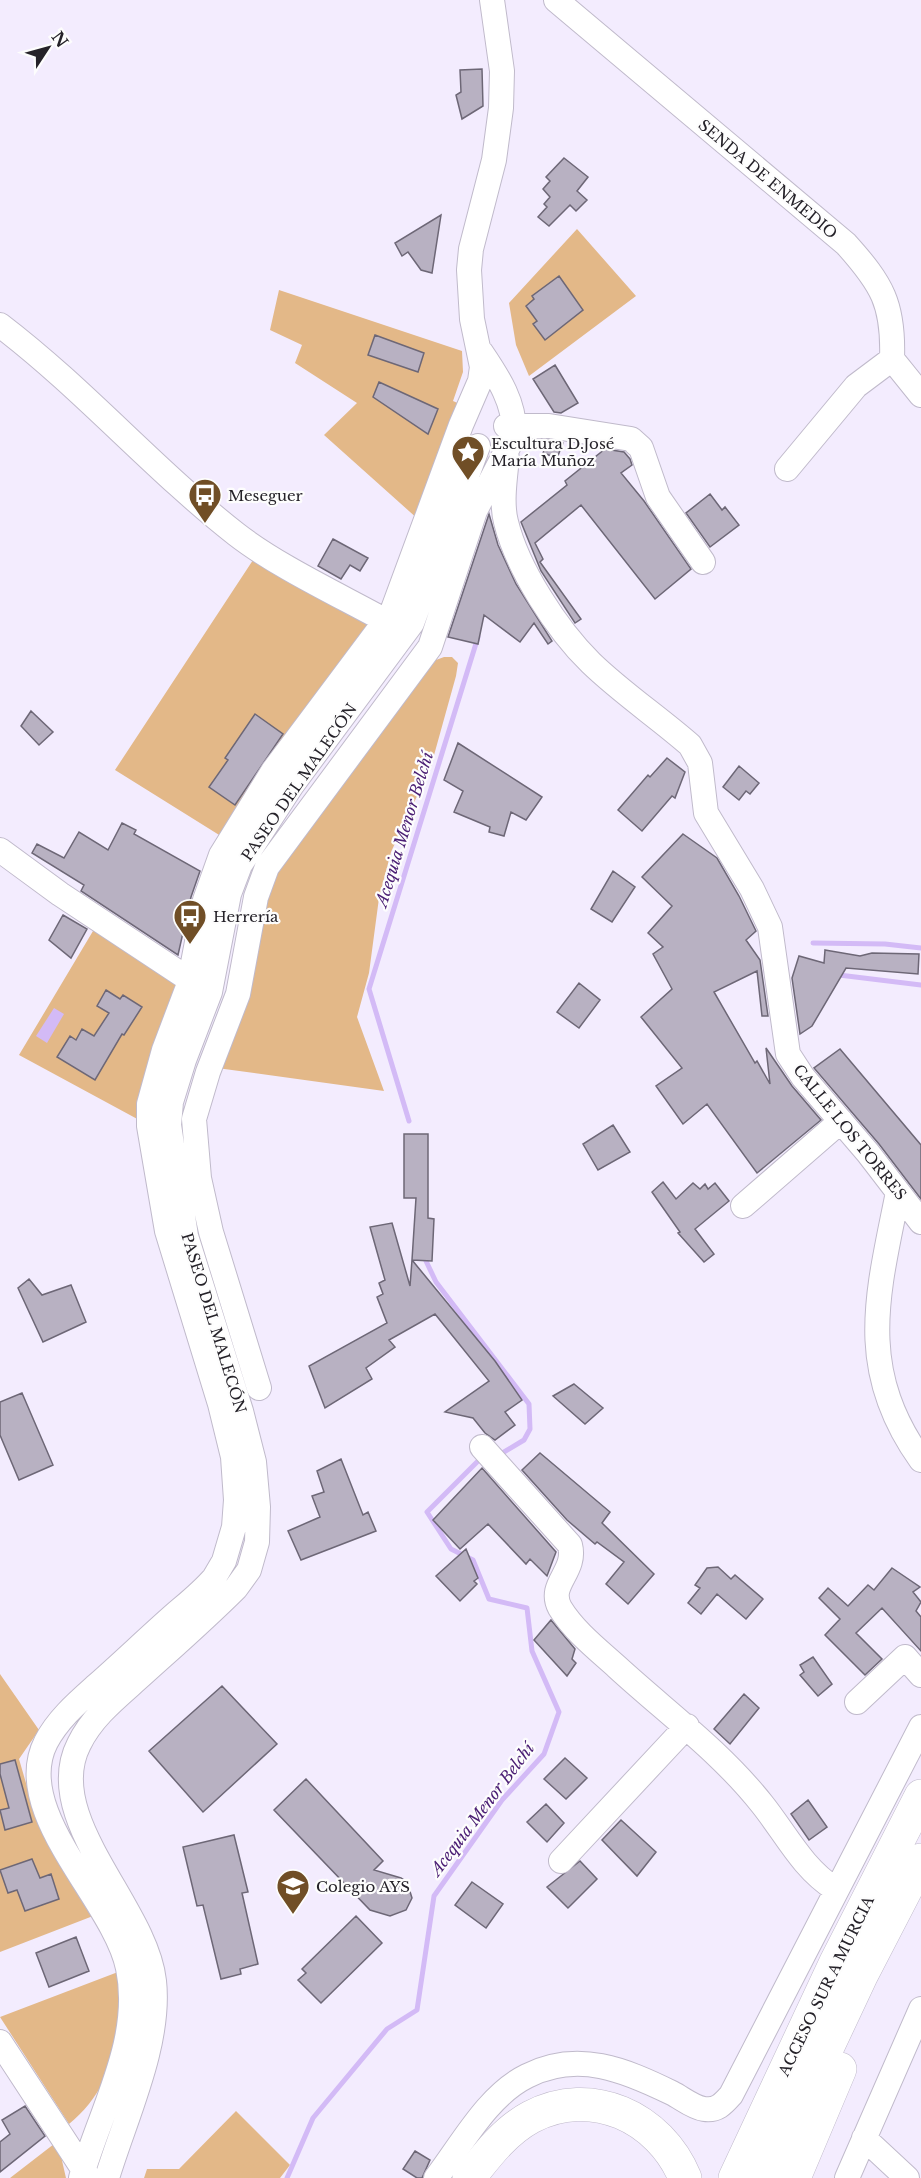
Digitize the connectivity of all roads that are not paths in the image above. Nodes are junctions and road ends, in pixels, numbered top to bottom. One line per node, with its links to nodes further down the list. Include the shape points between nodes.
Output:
1 (492, 0): 4 (street, via 500,44 501,108 494,160 471,249 472,319)
2 (556, 0): 5 (street, SENDA DE ENMEDIO, via 846,244 870,271 888,302)
3 (0, 326): 14 (street, via 70,383 155,466 238,536)
4 (478, 346): 6 (street); 8 (street, via 503,387)
5 (892, 359): 7 (street); 10 (street, via 856,386)
6 (480, 381): 8 (street, via 495,400); 14 (street)
7 (921, 395)
8 (510, 433): 11 (street); 12 (street, CALLE LOS TORRES); 13 (street, via 549,426 631,438 641,448 658,497)
9 (478, 446): 39 (street, PASEO DEL MALECÓN, via 412,623 292,785 240,865 229,894 210,992 171,1102 169,1125 182,1220 248,1434 258,1534 244,1579 101,1713 78,1744 72,1765 71,1788 78,1817 142,1935 156,1998 150,2041)
10 (787, 469)
11 (475, 511): 12 (street, via 482,505 491,506); 21 (street, via 430,647 267,867 256,897 238,994 194,1119 199,1178 211,1232)
12 (505, 520): 17 (street, CALLE LOS TORRES, via 532,583 565,633 590,662 690,745 700,762 706,813 770,927 788,1054)
13 (703, 562)
14 (386, 621): 16 (street, via 273,771 226,844 209,885)
15 (0, 850): 16 (street)
16 (190, 980): 35 (street, via 156,1077 148,1119 166,1231 231,1445 234,1527 224,1562 214,1578 73,1707 51,1733 39,1761 41,1797 50,1823 115,1930 128,1967 130,2015)
17 (841, 1121): 18 (street, CALLE LOS TORRES); 19 (street)
18 (898, 1192): 20 (street, CALLE LOS TORRES); 23 (street, via 881,1280 877,1355 889,1405)
19 (743, 1206)
20 (921, 1222)
21 (259, 1388)
22 (482, 1447): 26 (street, via 570,1545 572,1558 556,1593 569,1621)
23 (921, 1460)
24 (921, 1675): 25 (street, via 905,1657)
25 (857, 1702)
26 (687, 1726): 30 (street); 32 (street, via 744,1783 807,1866)
27 (921, 1727): 32 (street)
28 (921, 1796): 43 (highway, ACCESO SUR A MURCIA, via 836,1962)
29 (921, 1860): 44 (highway, ACCESO SUR A MURCIA, via 861,1976)
30 (561, 1861)
31 (921, 1879): 45 (highway, via 898,1943)
32 (836, 1889): 40 (street, via 723,2105 715,2109 694,2106 632,2073 601,2064 574,2063 548,2068 527,2076 497,2098)
33 (921, 2009): 37 (street)
34 (0, 2042): 36 (street)
35 (111, 2087): 36 (street, via 98,2109 75,2127 62,2125); 38 (street)
36 (48, 2114): 38 (street)
37 (864, 2138): 46 (street); 47 (street)
38 (83, 2171)
39 (107, 2178)
40 (436, 2178)
41 (469, 2178): 42 (highway, via 494,2147 529,2118 558,2107 583,2104 617,2110 647,2126 671,2151)
42 (685, 2178)
43 (735, 2178)
44 (766, 2178)
45 (794, 2178)
46 (848, 2178)
47 (907, 2178)

